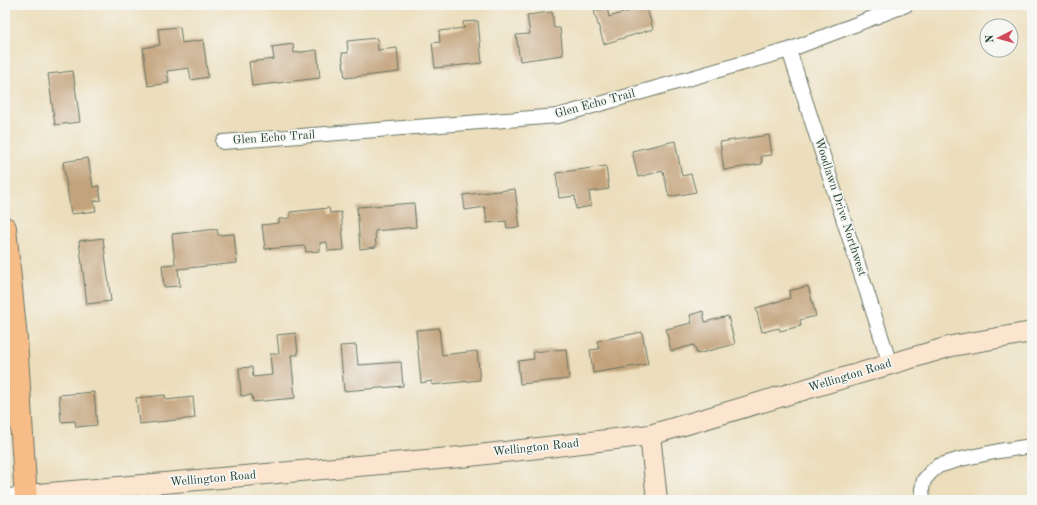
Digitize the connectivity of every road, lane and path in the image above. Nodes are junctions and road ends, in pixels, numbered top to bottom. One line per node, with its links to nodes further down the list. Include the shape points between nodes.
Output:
1 (906, 5): 2 (street, Glen Echo Trail)
2 (789, 50): 3 (street, Glen Echo Trail, via 558,116); 6 (street, Woodlawn Drive Northwest)
3 (223, 142)
4 (5, 228): 10 (main road, via 16,339)
5 (1032, 332): 6 (street, Wellington Road, via 952,346)
6 (890, 364): 7 (street, Wellington Road)
7 (650, 435): 10 (street, Wellington Road, via 461,457); 11 (street)
8 (1032, 446): 12 (street, via 961,459 938,466 924,480)
9 (5, 496): 10 (street)
10 (26, 498)
11 (657, 500)
12 (923, 500)

